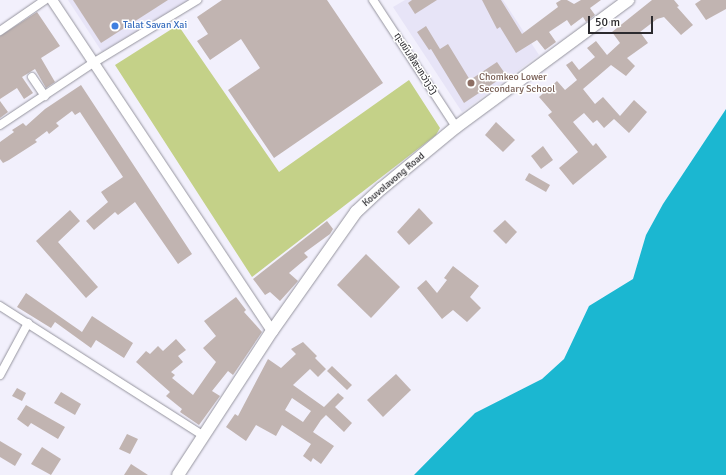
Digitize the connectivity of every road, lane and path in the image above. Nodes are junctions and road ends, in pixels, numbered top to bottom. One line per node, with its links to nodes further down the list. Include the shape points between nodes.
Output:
1 (45, 0): 6 (street)
2 (52, 0): 7 (street)
3 (197, 0): 7 (street)
4 (373, 0): 11 (street, ຖະໜົນສີສະຫວ່າງວົງ)
5 (628, 0): 11 (main road, Kouvolavong Road)
6 (0, 31)
7 (93, 63): 9 (street); 14 (street)
8 (32, 76): 9 (street)
9 (44, 96): 10 (street)
10 (0, 125)
11 (456, 127): 14 (main road, Kouvolavong Road, via 356,212)
12 (0, 306): 13 (street)
13 (28, 323): 15 (street); 16 (street)
14 (272, 332): 16 (main road, Kouvolavong Road)
15 (0, 375)
16 (204, 436): 17 (main road, Kouvolavong Road)
17 (178, 475)

